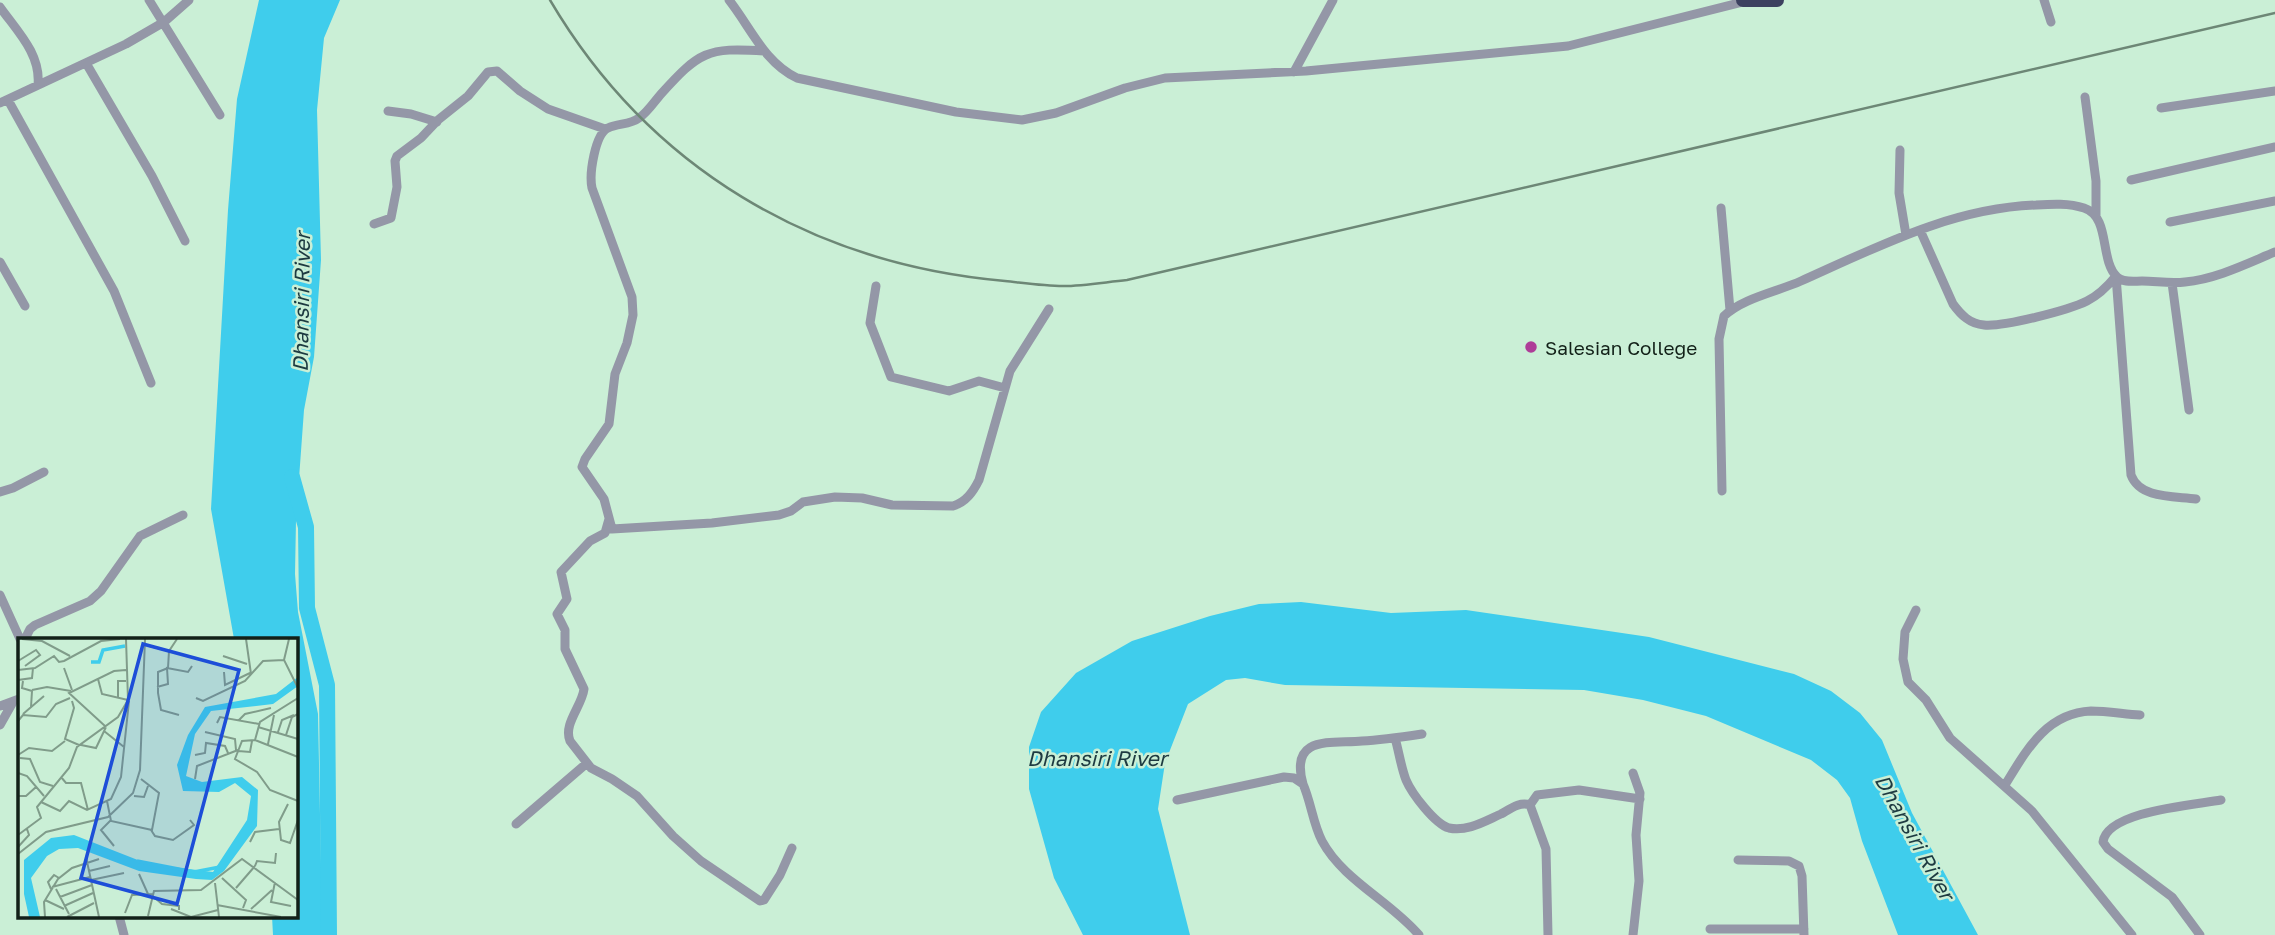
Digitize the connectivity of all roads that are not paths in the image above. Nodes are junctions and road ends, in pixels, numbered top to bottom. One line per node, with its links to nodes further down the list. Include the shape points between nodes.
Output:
1 (149, 0): 9 (street)
2 (189, 0): 9 (street)
3 (729, 0): 11 (street)
4 (1333, 0): 13 (street)
5 (1777, 0): 7 (highway)
6 (2045, 0): 10 (street)
7 (1745, 1): 13 (street, via 1568,46)
8 (0, 7): 14 (street, via 35,58)
9 (164, 22): 12 (street); 20 (street)
10 (2050, 22)
11 (764, 51): 13 (street, via 783,72 807,82 1011,120 1056,113 1165,78); 22 (street, via 720,50 696,60 640,118)
12 (86, 63): 14 (street); 33 (street)
13 (1294, 72)
14 (38, 85): 17 (street)
15 (2275, 91): 18 (street)
16 (2085, 97): 28 (street)
17 (4, 102): 42 (street, via 114,291)
18 (2161, 108)
19 (388, 111): 21 (street)
20 (220, 115)
21 (437, 122): 22 (street, via 492,70 548,109); 30 (street, via 397,156 391,218)
22 (606, 129): 50 (street, via 599,138 590,181 632,297 633,315 615,373 609,424 582,467 601,493)
23 (2275, 147): 25 (street)
24 (1900, 150): 32 (street, via 1899,193)
25 (2131, 180)
26 (2275, 201): 29 (street)
27 (1721, 208): 41 (street)
28 (2096, 216): 31 (street, via 2082,207 2017,205 1969,213); 36 (street)
29 (2170, 222)
30 (374, 223)
31 (1920, 230): 32 (street); 36 (street, via 1960,313 1986,326 2078,305 2105,289)
32 (1906, 235): 41 (street)
33 (185, 241)
34 (2275, 252): 37 (street, via 2232,270)
35 (0, 262): 39 (street)
36 (2116, 276): 37 (street, via 2124,281); 48 (street, via 2131,475 2140,489 2148,492)
37 (2172, 283): 44 (street)
38 (876, 286): 43 (street, via 870,323 891,377 949,391 979,381)
39 (25, 306)
40 (1049, 309): 43 (street, via 1016,358)
41 (1730, 310): 46 (street, via 1719,339)
42 (151, 383)
43 (1005, 388): 50 (street, via 979,480 967,497 953,506 835,498 803,502 779,515 616,530)
44 (2189, 410)
45 (44, 472): 47 (street)
46 (1722, 491)
47 (0, 492)
48 (2196, 499)
49 (183, 515): 54 (street, via 140,536 90,601 35,625)
50 (609, 517): 61 (street, via 604,533 561,572 567,599 557,612 565,630 564,646 584,689 568,736)
51 (0, 596): 53 (street)
52 (1916, 610): 64 (street, via 1905,632 1903,659 1908,682 1926,700 1950,738)
53 (21, 638)
54 (23, 638)
55 (16, 701): 56 (street); 58 (street)
56 (0, 706)
57 (2140, 715): 64 (street, via 2093,711 2063,717 2031,744)
58 (0, 725)
59 (1422, 734): 60 (street)
60 (1395, 738): 63 (street, via 1315,745 1301,762); 68 (street, via 1407,783 1445,826 1464,828 1517,805)
61 (587, 763): 69 (street); 70 (street, via 637,796 701,861 760,901 780,875)
62 (1633, 773): 65 (street)
63 (1303, 784): 66 (street, via 1284,777); 76 (street, via 1321,839 1334,859)
64 (2005, 785): 79 (street, via 2032,811)
65 (1640, 799): 68 (street, via 1579,790 1538,795); 78 (street)
66 (1177, 800)
67 (2221, 800): 80 (street, via 2126,819 2104,835 2108,849 2172,897)
68 (1530, 804): 77 (street, via 1546,849)
69 (516, 824)
70 (792, 848)
71 (1738, 860): 74 (street, via 1789,861 1798,866)
72 (120, 918): 75 (street)
73 (1710, 929): 74 (street)
74 (1804, 932)
75 (124, 935)
76 (1419, 935)
77 (1548, 935)
78 (1633, 935)
79 (2132, 935)
80 (2200, 935)

